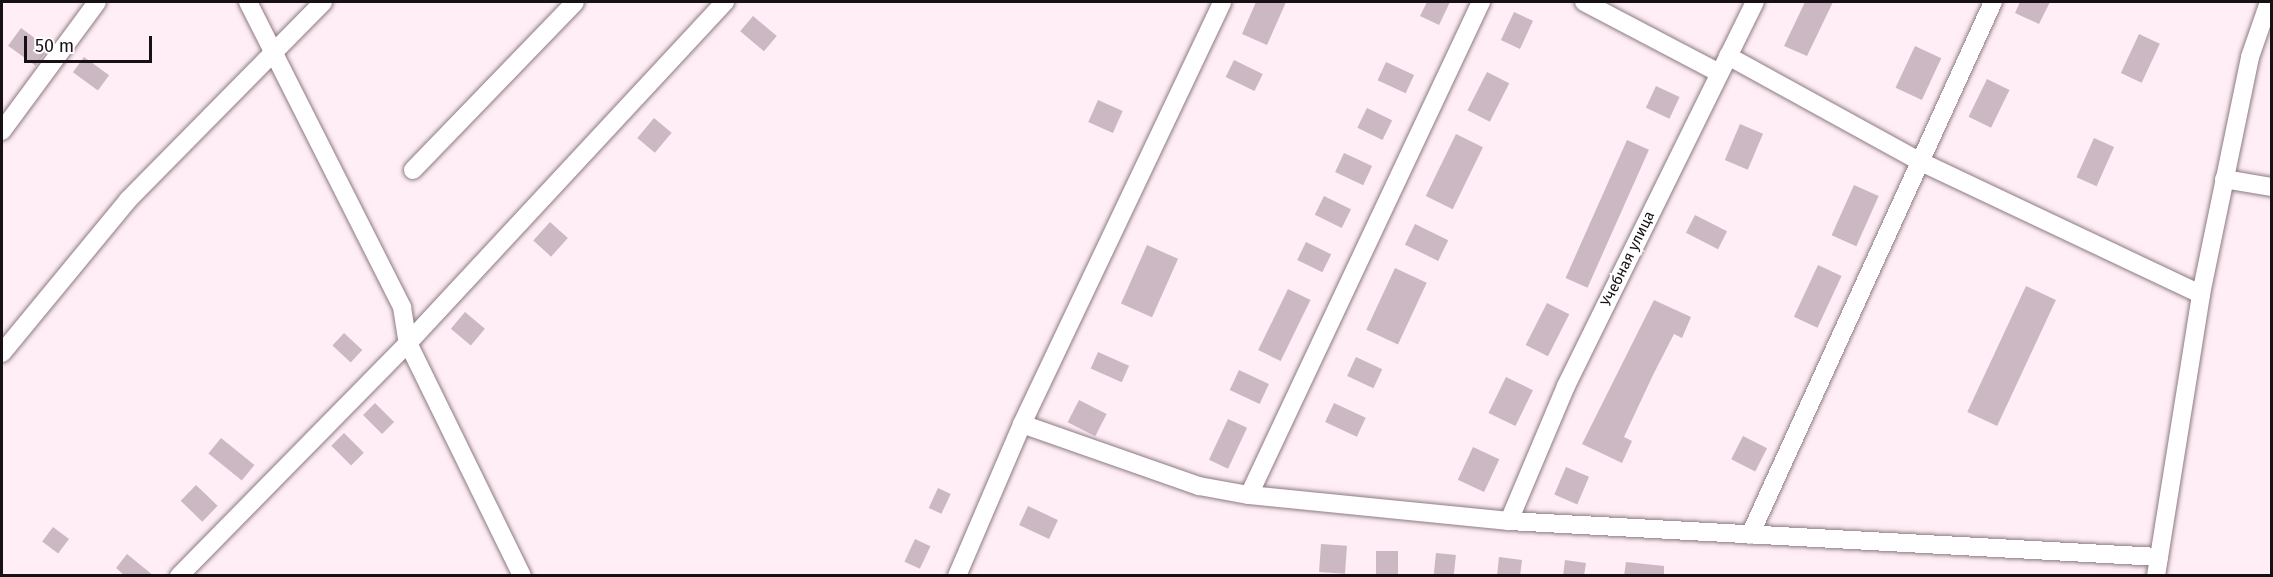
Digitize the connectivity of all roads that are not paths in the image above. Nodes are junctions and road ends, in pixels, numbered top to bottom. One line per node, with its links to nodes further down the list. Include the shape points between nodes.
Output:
1 (98, 2): 15 (street)
2 (248, 2): 12 (street)
3 (323, 2): 12 (street)
4 (574, 2): 17 (street)
5 (725, 2): 21 (street)
6 (1222, 2): 23 (street)
7 (1481, 2): 24 (street)
8 (1584, 2): 14 (street)
9 (1755, 2): 13 (street, Учебная улица)
10 (1993, 2): 16 (street)
11 (2269, 2): 18 (street, via 2250,57)
12 (273, 55): 21 (street, via 402,307); 22 (street, via 128,200)
13 (1728, 56): 14 (street, Учебная улица); 16 (street)
14 (1719, 73): 25 (street, Учебная улица, via 1566,386)
15 (2, 131)
16 (1919, 161): 20 (street); 26 (street)
17 (413, 170)
18 (2224, 179): 19 (street); 20 (street)
19 (2271, 187)
20 (2201, 294): 27 (street)
21 (408, 343): 28 (street); 29 (street)
22 (2, 354)
23 (1022, 424): 24 (street, via 1199,486); 30 (street)
24 (1249, 495): 25 (street)
25 (1509, 521): 26 (street)
26 (1750, 535): 27 (street)
27 (2157, 566)
28 (179, 576)
29 (522, 576)
30 (957, 576)

